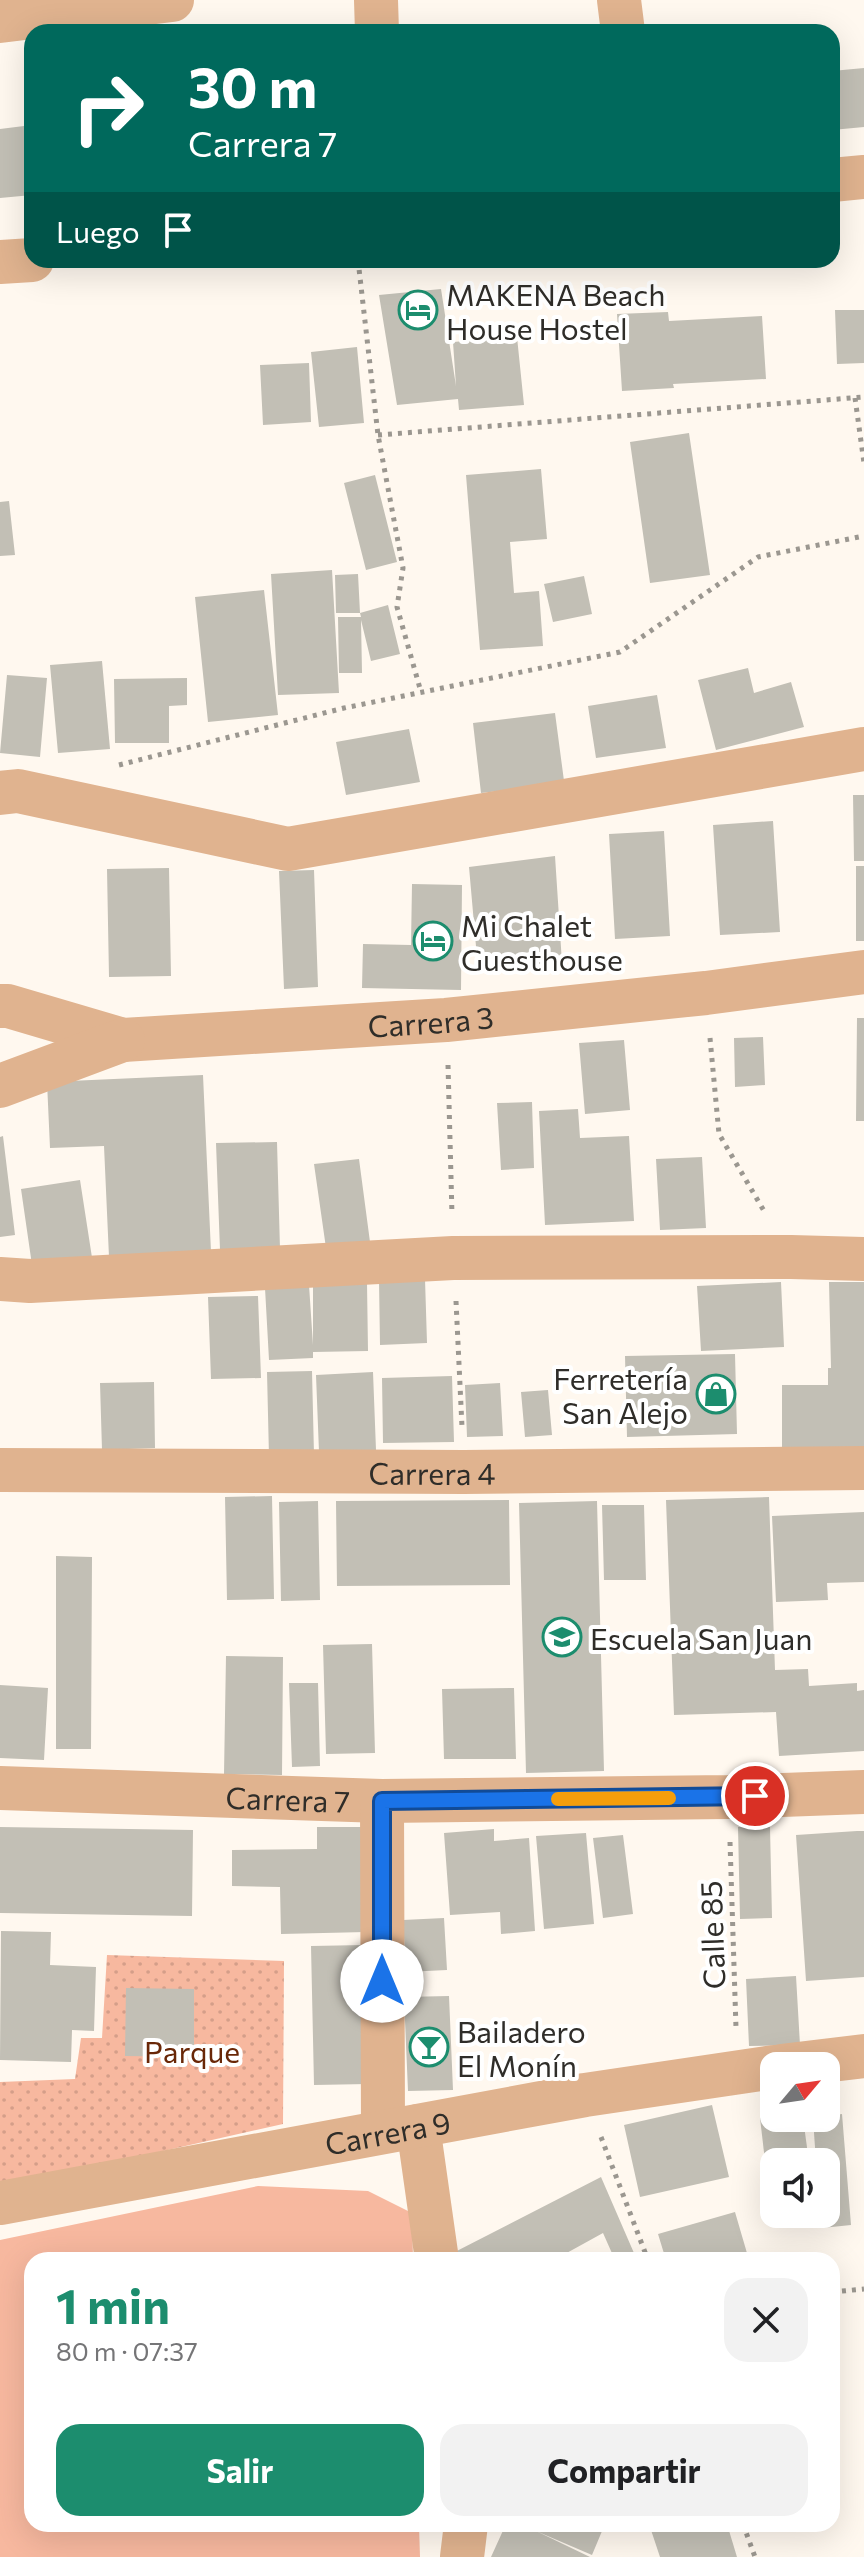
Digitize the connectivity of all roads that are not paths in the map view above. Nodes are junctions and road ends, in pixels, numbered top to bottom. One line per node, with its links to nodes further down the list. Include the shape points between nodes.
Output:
1 (172, 0): 4 (street)
2 (376, 0): 5 (street)
3 (619, 0): 6 (street)
4 (0, 21)
5 (377, 24)
6 (622, 24)
7 (864, 177): 8 (street)
8 (840, 179)
9 (24, 260): 10 (street)
10 (0, 262)
11 (864, 749): 12 (street, via 288,849 18,791)
12 (0, 793)
13 (864, 972): 15 (street, Carrera 3, via 446,1020)
14 (0, 1006): 15 (street, Carrera 3)
15 (123, 1040): 16 (street)
16 (0, 1086)
17 (864, 1259): 18 (street, via 453,1258)
18 (0, 1279)
19 (864, 1468): 20 (street, Carrera 4)
20 (0, 1470)
21 (0, 1788): 23 (street, Carrera 7)
22 (864, 1792): 23 (street, Carrera 7)
23 (382, 1801): 27 (street)
24 (864, 2056): 25 (street)
25 (840, 2059)
26 (756, 2069): 27 (street, Carrera 9)
27 (400, 2129): 28 (street, Carrera 9); 29 (street)
28 (0, 2203)
29 (435, 2252)
30 (465, 2532): 31 (street)
31 (462, 2557)

